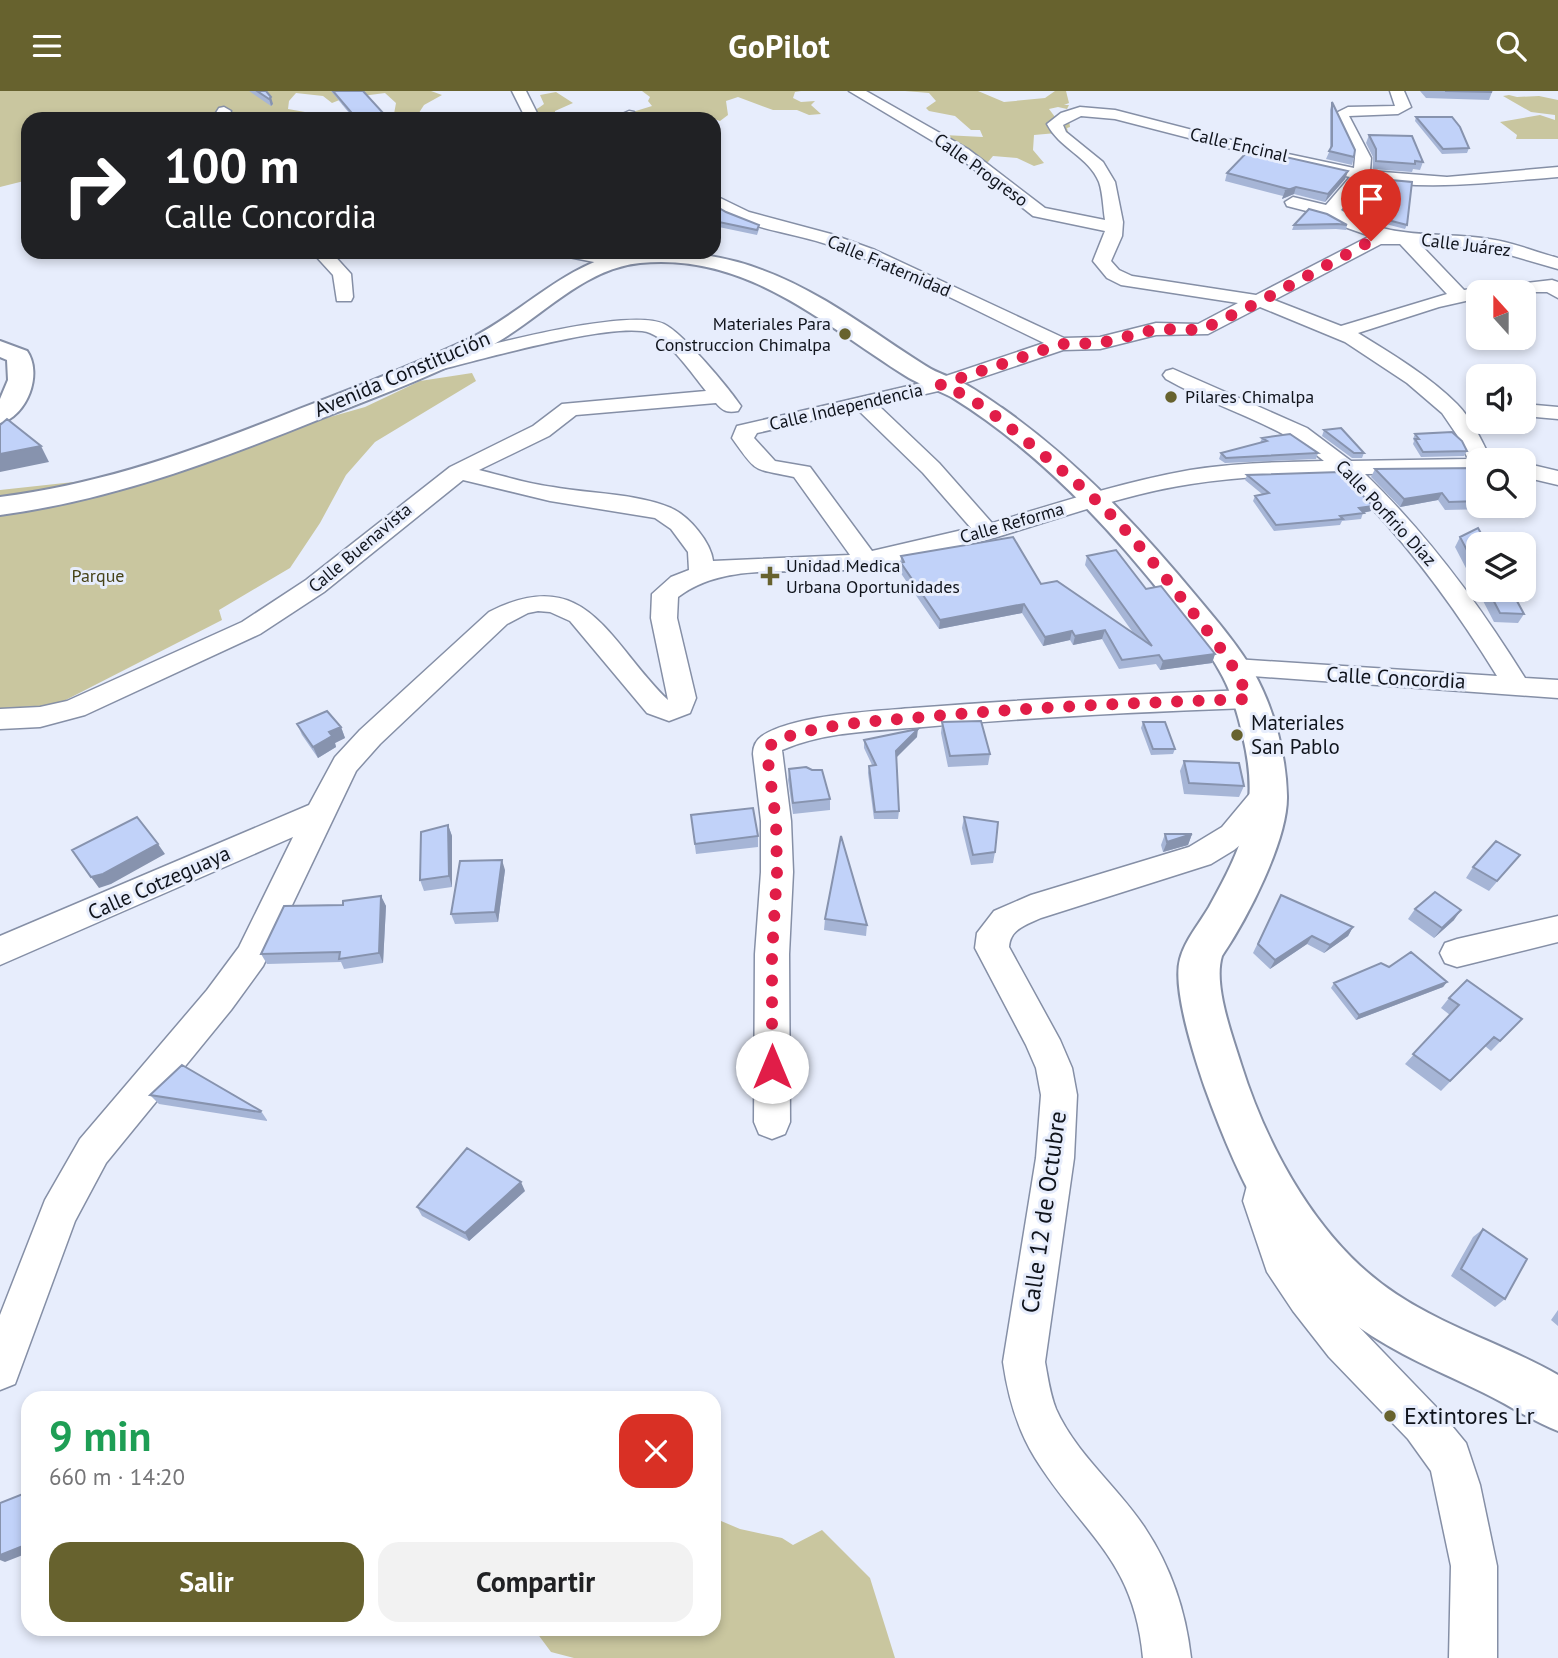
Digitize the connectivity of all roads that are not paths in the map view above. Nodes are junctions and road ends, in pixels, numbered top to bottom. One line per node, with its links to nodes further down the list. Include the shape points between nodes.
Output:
1 (856, 91): 12 (street, Calle Progreso, via 962,152 1039,212)
2 (1397, 91): 5 (street, via 1402,109 1356,105 1341,114)
3 (525, 92): 4 (street)
4 (531, 112)
5 (1351, 135): 6 (street); 8 (street, via 1363,158)
6 (1372, 136)
7 (1558, 172): 8 (street, Calle Encinal, via 1442,182)
8 (1362, 174): 11 (street); 12 (street, Calle Encinal, via 1116,115 1075,112 1055,124 1060,134 1097,165 1107,182)
9 (1293, 202): 11 (street)
10 (721, 207): 26 (street, Calle Fraternidad, via 863,252)
11 (1332, 212): 13 (street, via 1369,230)
12 (1113, 227): 24 (street, via 1102,261 1119,278)
13 (1405, 239): 19 (street, Calle Juárez, via 1490,244); 22 (street); 24 (street, Calle Juárez, via 1371,241)
14 (328, 259): 23 (street, via 342,274)
15 (604, 259): 18 (street)
16 (626, 259): 18 (main road, Avenida Constitución)
17 (686, 259): 30 (main road, Avenida Constitución, via 771,281)
18 (614, 261): 28 (main road, Avenida Constitución, via 571,279 495,335)
19 (1557, 277): 20 (street)
20 (1536, 281)
21 (1466, 294): 22 (street)
22 (1459, 295): 25 (street)
23 (344, 296)
24 (1261, 301): 25 (street); 26 (street, Calle Juárez, via 1201,330 1156,329 1101,343)
25 (1340, 333): 33 (street, via 1389,361)
26 (1061, 344): 30 (street, Calle Juárez)
27 (0, 348): 37 (main road, via 18,356 22,370 11,404)
28 (423, 368): 31 (street, Calle Independencia, via 576,332 646,326 673,340); 46 (main road, Avenida Constitución, via 197,459 92,490)
29 (1173, 375): 41 (street, Calle Porfirio Díaz, via 1291,429)
30 (940, 385): 32 (street, Calle Independencia); 45 (main road, Avenida Constitución, via 957,390 990,412)
31 (721, 396): 38 (street, Calle Independencia); 42 (street, Calle Buenavista, via 576,407 541,432)
32 (863, 403): 38 (street, Calle Independencia); 47 (street, via 931,468)
33 (1450, 409): 34 (street); 39 (street)
34 (1466, 409)
35 (1536, 411): 36 (street)
36 (1558, 413)
37 (0, 415)
38 (750, 428): 48 (street, via 743,438 763,463 802,472)
39 (1474, 448)
40 (1466, 466): 41 (street, Calle Reforma)
41 (1346, 468): 45 (street, Calle Reforma, via 1237,471 1168,481); 51 (street, Calle Porfirio Díaz, via 1440,571)
42 (458, 472): 49 (street, via 550,494 663,513 679,524 700,551); 53 (street, Calle Buenavista, via 305,594 251,628 75,708 40,717)
43 (1536, 473): 44 (street)
44 (1558, 478)
45 (1095, 499): 47 (street, Calle Reforma); 50 (main road, Avenida Constitución, via 1155,564)
46 (0, 506)
47 (987, 532): 48 (street, Calle Reforma, via 930,550)
48 (866, 560): 49 (street, Calle Reforma, via 739,565)
49 (702, 572): 55 (street, Calle Reforma, via 670,588 663,604 680,706 669,711 657,706 579,615 555,604 521,606 489,626 370,737 345,764)
50 (1241, 683): 51 (street, Calle Concordia); 54 (main road, Avenida Constitución, via 1260,732); 59 (street, Calle Concordia, via 877,721 779,740 768,748 777,872)
51 (1516, 685): 52 (street, Calle Concordia)
52 (1558, 689)
53 (0, 719)
54 (1268, 793): 60 (main road, Avenida Constitución, via 1267,824 1197,969 1214,1050); 63 (street, Calle 12 de Octubre, via 1244,828 1206,853 1031,908 1005,920 993,933 992,948 1042,1040 1059,1095 1055,1158 1024,1361 1026,1389 1043,1435 1144,1569 1157,1602)
55 (318, 814): 57 (street, Calle Cotzeguaya); 61 (street, via 251,957 93,1151 59,1213)
56 (1558, 929): 58 (street)
57 (0, 951)
58 (1457, 953)
59 (772, 1122)
60 (1265, 1175): 62 (main road, Avenida Constitución, via 1289,1217 1331,1272 1366,1303); 64 (street, via 1262,1201 1287,1268 1344,1342 1450,1459 1474,1566)
61 (0, 1369)
62 (1558, 1405)
63 (1167, 1658)
64 (1473, 1658)

